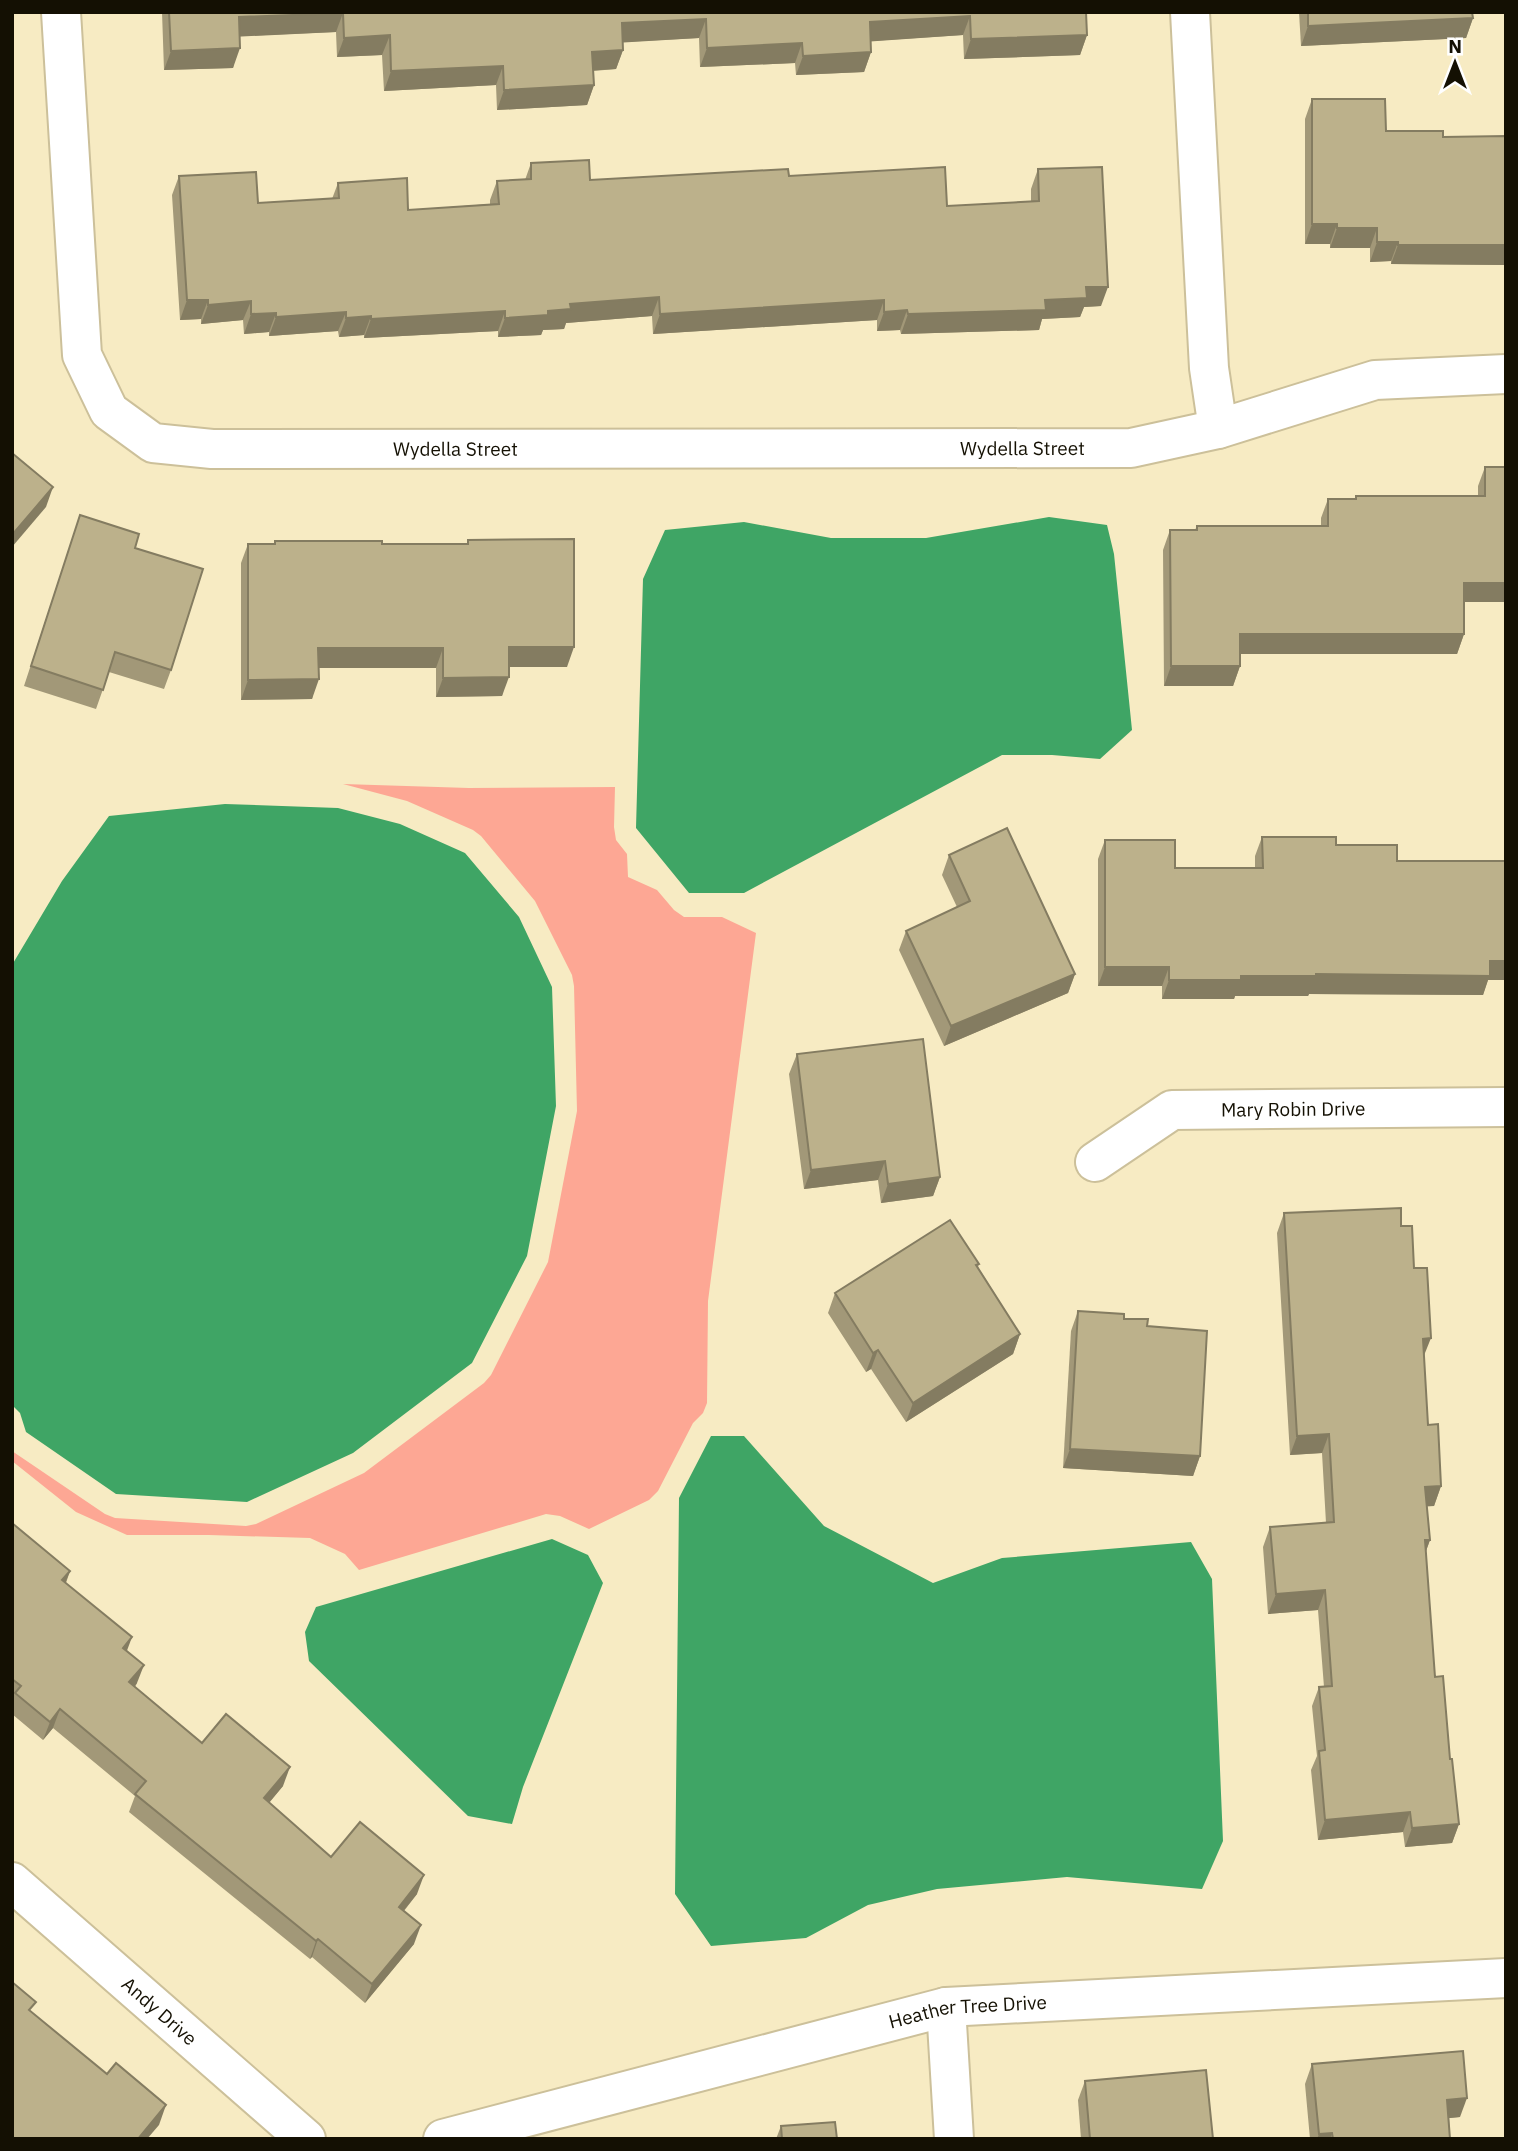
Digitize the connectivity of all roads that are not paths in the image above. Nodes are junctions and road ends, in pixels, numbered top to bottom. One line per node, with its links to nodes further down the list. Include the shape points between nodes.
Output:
1 (61, 12): 4 (street, Wydella Street, via 82,355 109,411 153,443 212,449 1131,448)
2 (1190, 12): 4 (street, via 1209,368)
3 (1506, 374): 4 (street, Wydella Street, via 1375,380)
4 (1218, 429)
5 (1506, 1107): 6 (street, Mary Robin Drive, via 1172,1110)
6 (1095, 1162)
7 (12, 1882): 10 (street, Andy Drive)
8 (1506, 1979): 9 (street, Heather Tree Drive)
9 (946, 2007): 11 (street, Heather Tree Drive); 12 (street)
10 (306, 2139)
11 (443, 2139)
12 (954, 2139)

